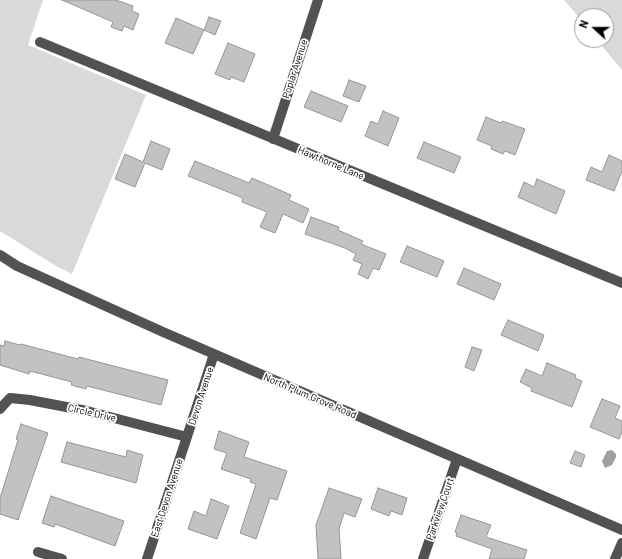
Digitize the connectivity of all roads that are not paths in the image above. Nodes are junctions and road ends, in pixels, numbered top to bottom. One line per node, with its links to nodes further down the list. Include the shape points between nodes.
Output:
1 (318, 0): 3 (street, Poplar Avenue)
2 (40, 42): 3 (street, Hawthorne Lane)
3 (273, 139): 5 (street, Hawthorne Lane)
4 (0, 255): 6 (street, North Plum Grove Road, via 17,266)
5 (622, 283)
6 (214, 354): 8 (street, Devon Avenue); 9 (street, North Plum Grove Road)
7 (0, 409): 8 (street, Circle Drive, via 10,398 30,400)
8 (187, 437): 15 (street, East Devon Avenue)
9 (457, 459): 10 (street, North Plum Grove Road); 13 (street, Parkview Court)
10 (622, 530)
11 (622, 543): 16 (street)
12 (38, 552): 14 (street)
13 (425, 558)
14 (62, 559)
15 (147, 559)
16 (616, 559)

